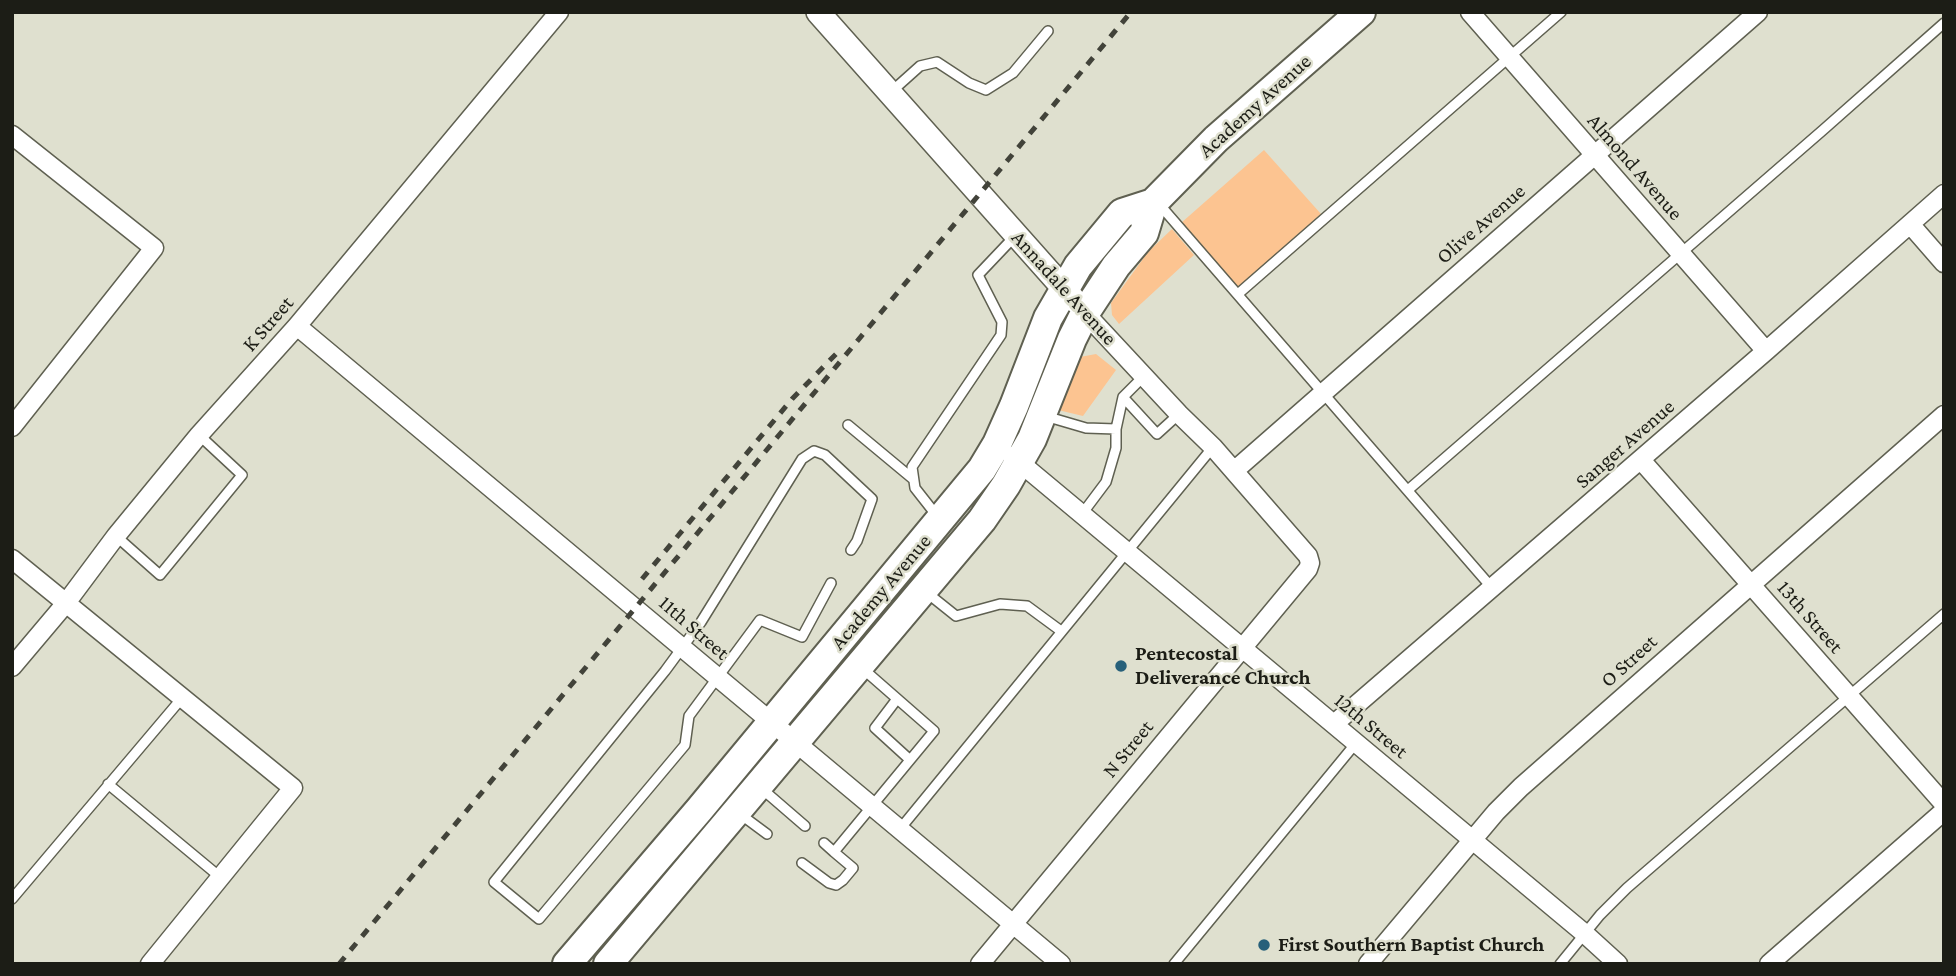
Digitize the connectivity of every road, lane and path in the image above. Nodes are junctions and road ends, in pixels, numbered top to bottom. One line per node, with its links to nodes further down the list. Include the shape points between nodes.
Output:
1 (559, 12): 22 (street, K Street)
2 (818, 12): 10 (street, Annadale Avenue)
3 (1361, 12): 14 (main road, Academy Avenue, via 1216,139)
4 (1469, 12): 9 (street, Almond Avenue)
5 (1561, 12): 9 (lane)
6 (1758, 12): 12 (street, Olive Avenue)
7 (1944, 23): 17 (lane)
8 (1048, 32): 10 (lane, via 1013,73 986,90 937,62 920,66)
9 (1508, 57): 12 (street, Almond Avenue); 20 (lane)
10 (890, 93): 16 (street, Annadale Avenue)
11 (12, 135): 31 (street, via 154,248)
12 (1594, 155): 17 (street, Almond Avenue); 25 (street, Olive Avenue)
13 (1944, 194): 15 (street, Sanger Avenue)
14 (1154, 202): 19 (main road, Academy Avenue, via 1122,213); 20 (lane); 21 (main road, Academy Avenue, via 1144,233)
15 (1910, 224): 18 (street); 23 (street, Sanger Avenue)
16 (1015, 235): 19 (street, Annadale Avenue); 39 (lane, via 978,275 1002,322 1001,335 912,467)
17 (1681, 254): 23 (street, Almond Avenue); 40 (lane)
18 (1944, 263)
19 (1063, 289): 21 (street, Annadale Avenue); 34 (main road, Academy Avenue)
20 (1238, 295): 25 (lane)
21 (1085, 313): 24 (street, Annadale Avenue); 28 (main road, Academy Avenue)
22 (296, 326): 33 (street, K Street); 57 (street, 11th Street)
23 (1766, 351): 36 (street, Sanger Avenue)
24 (1144, 376): 26 (lane); 27 (street, Annadale Avenue)
25 (1323, 393): 38 (street, Olive Avenue); 40 (lane)
26 (1123, 397): 27 (lane, via 1157,435); 32 (lane)
27 (1179, 414): 35 (street, Annadale Avenue)
28 (1042, 415): 32 (lane, via 1086,428); 37 (main road, Academy Avenue)
29 (1944, 415): 49 (street, O Street)
30 (848, 425): 39 (lane)
31 (12, 427)
32 (1116, 429): 41 (lane, via 1116,448 1106,482)
33 (199, 435): 43 (street, K Street); 43 (lane, via 242,475 160,575)
34 (997, 444): 37 (street, 12th Street); 42 (main road, Academy Avenue)
35 (1213, 447): 38 (street, Annadale Avenue); 45 (lane)
36 (1642, 460): 49 (street, 13th Street); 51 (street, Sanger Avenue)
37 (1020, 462): 41 (street, 12th Street); 50 (main road, Academy Avenue, via 982,520)
38 (1234, 471): 47 (street, Annadale Avenue)
39 (913, 479): 42 (lane, via 920,497)
40 (1408, 490): 51 (lane)
41 (1082, 514): 45 (street, 12th Street)
42 (941, 520): 54 (main road, via 940,543 908,587); 64 (main road, Academy Avenue)
43 (116, 537): 52 (street, K Street)
44 (851, 550): 57 (lane, via 872,499 825,455 814,451 802,459)
45 (1128, 553): 55 (lane); 56 (street, 12th Street)
46 (12, 559): 52 (street)
47 (1310, 563): 56 (street, N Street)
48 (831, 583): 60 (lane, via 802,637 760,620)
49 (1751, 583): 61 (street, 13th Street); 78 (street, O Street, via 1521,788)
50 (922, 589): 54 (main road, Academy Avenue); 55 (lane, via 956,616 1000,604 1027,606)
51 (1493, 589): 65 (street, Sanger Avenue)
52 (66, 603): 59 (street, K Street); 62 (street)
53 (1944, 614): 61 (lane)
54 (898, 619): 58 (main road, Academy Avenue)
55 (1061, 631): 76 (lane)
56 (1241, 648): 65 (street, 12th Street); 84 (street, N Street)
57 (682, 649): 60 (street, 11th Street); 60 (lane, via 494,882 539,919 685,746 689,716)
58 (859, 666): 63 (lane); 66 (main road, Academy Avenue)
59 (12, 667)
60 (718, 678): 64 (street, 11th Street)
61 (1849, 697): 71 (street, 13th Street); 85 (lane, via 1626,888)
62 (182, 698): 69 (lane); 82 (street, via 293,788)
63 (897, 699): 68 (lane, via 875,728); 68 (lane, via 933,731)
64 (772, 722): 66 (street, 11th Street); 87 (main road, Academy Avenue)
65 (1334, 724): 67 (street, 12th Street)
66 (794, 742): 70 (main road, Academy Avenue); 72 (street, 11th Street)
67 (1356, 743): 78 (street, 12th Street); 91 (lane)
68 (909, 759): 72 (lane)
69 (108, 783): 82 (lane); 83 (lane)
70 (757, 784): 73 (main road, Academy Avenue); 75 (lane)
71 (1944, 804)
72 (872, 805): 76 (street, 11th Street); 80 (lane)
73 (735, 811): 77 (lane); 88 (main road, Academy Avenue)
74 (1944, 811): 95 (street)
75 (805, 826)
76 (900, 829): 84 (street, 11th Street)
77 (766, 834)
78 (1472, 841): 85 (street, 12th Street); 92 (street, O Street)
79 (824, 843): 80 (lane)
80 (834, 852): 81 (lane, via 853,868 836,885)
81 (803, 863)
82 (220, 877): 86 (street)
83 (12, 899)
84 (1014, 924): 89 (street, N Street); 90 (street, 11th Street)
85 (1584, 933): 93 (lane); 94 (street, 12th Street)
86 (150, 964)
87 (567, 964)
88 (608, 964)
89 (980, 964)
90 (1061, 964)
91 (1174, 964)
92 (1368, 964)
93 (1560, 964)
94 (1618, 964)
95 (1769, 964)

